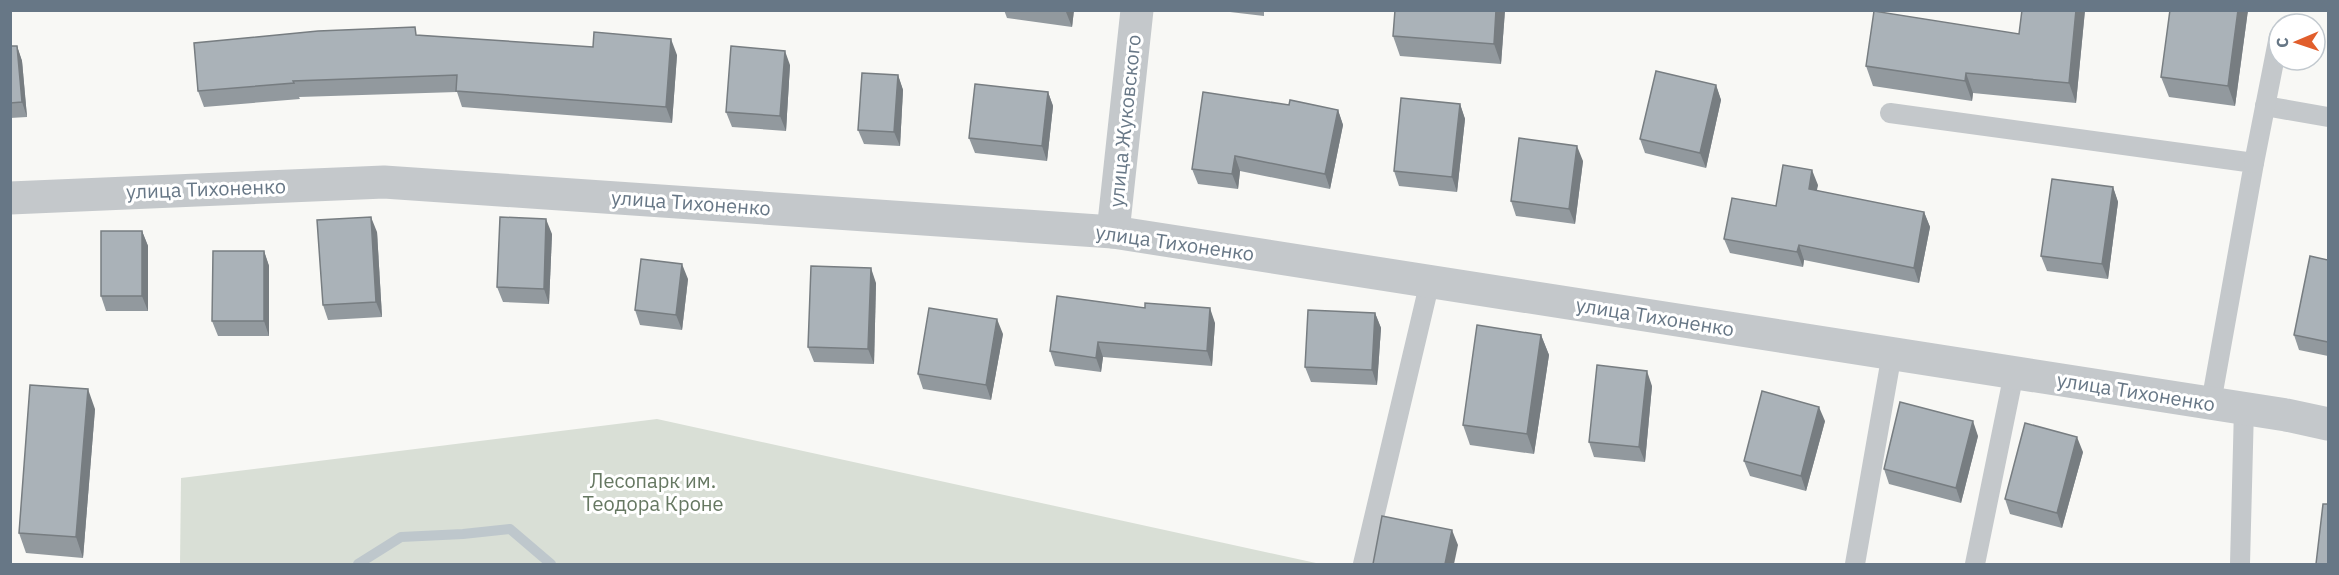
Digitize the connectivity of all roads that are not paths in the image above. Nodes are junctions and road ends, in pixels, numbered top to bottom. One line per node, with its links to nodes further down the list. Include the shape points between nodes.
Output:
1 (1137, 10): 8 (street, улица Жуковского)
2 (2272, 72): 3 (lane)
3 (2265, 106): 5 (lane); 6 (lane)
4 (1890, 113): 6 (lane)
5 (2328, 117)
6 (2254, 163): 12 (lane)
7 (10, 198): 8 (street, улица Тихоненко, via 384,182)
8 (1113, 232): 9 (street, улица Тихоненко)
9 (1430, 281): 10 (street, улица Тихоненко); 15 (lane)
10 (1892, 353): 11 (street, улица Тихоненко); 16 (lane)
11 (2014, 373): 12 (street, улица Тихоненко); 17 (lane)
12 (2211, 403): 13 (street, улица Тихоненко)
13 (2244, 408): 14 (street, улица Тихоненко); 18 (lane)
14 (2328, 424)
15 (1363, 564)
16 (1855, 564)
17 (1975, 564)
18 (2240, 564)

